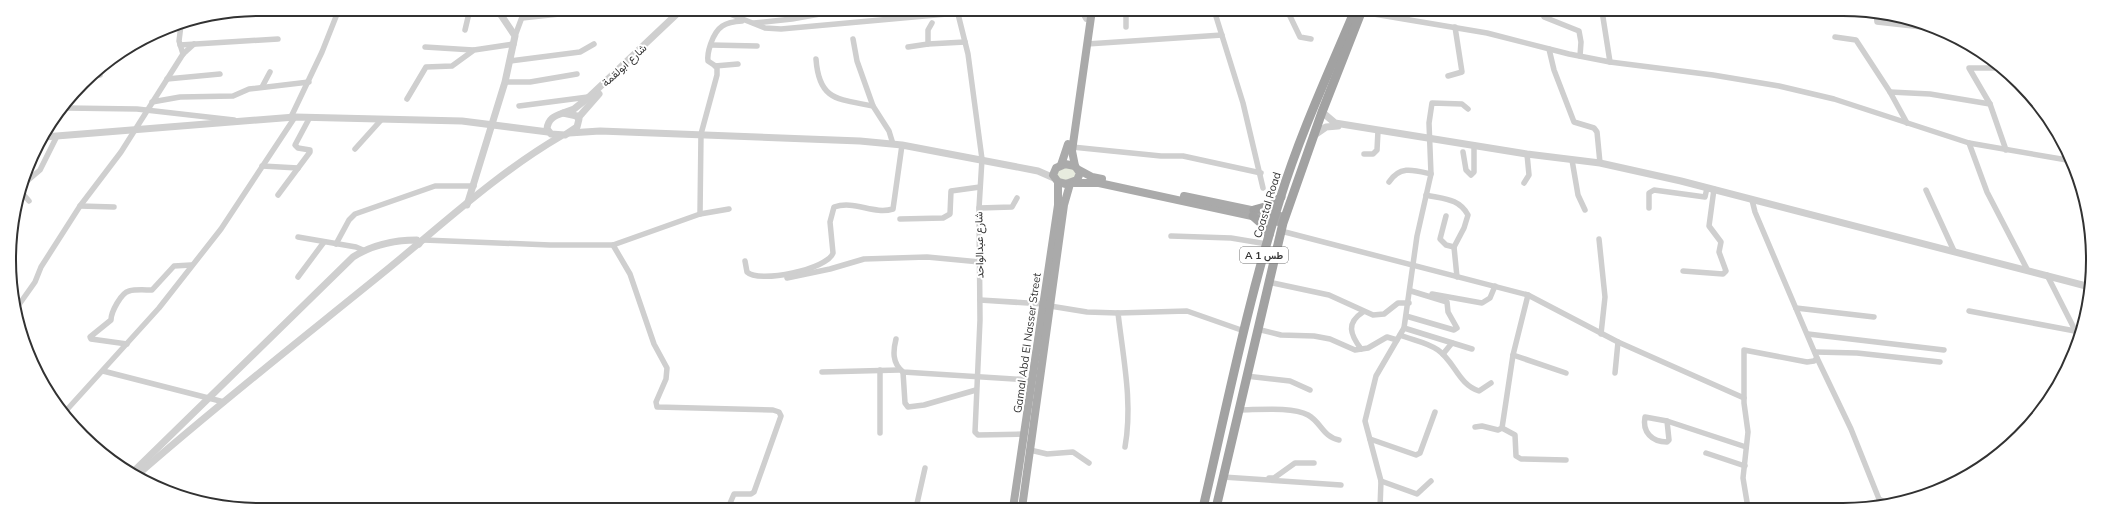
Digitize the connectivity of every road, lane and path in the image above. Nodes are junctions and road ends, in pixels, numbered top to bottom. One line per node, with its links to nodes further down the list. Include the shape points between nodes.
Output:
1 (336, 16): 67 (street)
2 (468, 16): 33 (street)
3 (502, 16): 35 (street)
4 (541, 16): 22 (street)
5 (675, 16): 71 (street, شارع ابولقمة)
6 (681, 16): 84 (street, شارع ابولقمة, via 587,106)
7 (733, 16): 26 (street)
8 (809, 16): 27 (street)
9 (928, 16): 27 (street, via 781,29 765,28); 28 (street)
10 (940, 16): 28 (street)
11 (959, 16): 40 (street, شارع عبدالواحد)
12 (1084, 16): 24 (street)
13 (1086, 16): 24 (main road)
14 (1091, 16): 45 (main road)
15 (1126, 16): 29 (street)
16 (1216, 16): 34 (street)
17 (1290, 16): 39 (street, via 1300,37)
18 (1356, 16): 53 (highway, Coastal Road)
19 (1386, 16): 25 (street)
20 (1544, 16): 55 (street, via 1579,31)
21 (1603, 16): 58 (street)
22 (522, 18): 35 (street)
23 (1877, 18): 31 (street, via 1877,22)
24 (1086, 19): 119 (main road, via 1066,154)
25 (1407, 19): 30 (street)
26 (744, 21): 27 (street); 47 (street, via 726,21 720,24)
27 (750, 23)
28 (932, 23): 44 (street, via 928,30)
29 (1126, 27)
30 (1455, 27): 51 (street); 65 (street, via 1462,72)
31 (1914, 27)
32 (181, 29): 46 (street)
33 (465, 30)
34 (1222, 35): 45 (street); 123 (street)
35 (515, 36): 42 (street)
36 (1835, 37): 70 (street, via 1856,40)
37 (278, 38): 41 (street)
38 (853, 39): 76 (street, via 853,50)
39 (1311, 39)
40 (965, 42): 44 (street); 114 (street, شارع عبدالواحد)
41 (194, 44): 46 (street); 54 (street)
42 (514, 44): 52 (street); 57 (street)
43 (594, 44): 57 (street, via 580,52)
44 (928, 44): 50 (street)
45 (1087, 44): 107 (main road)
46 (180, 45): 54 (street)
47 (711, 45): 48 (street); 60 (street, via 707,56 708,61)
48 (757, 46)
49 (425, 47): 52 (street)
50 (908, 47)
51 (1549, 49): 55 (street); 117 (street, via 1554,70 1574,122 1594,128 1597,132)
52 (474, 50): 72 (street, via 452,66 426,67)
53 (1342, 52): 80 (highway, Coastal Road); 139 (highway, Coastal Road / A 1 طس)
54 (183, 54): 66 (street)
55 (1580, 56): 58 (street)
56 (816, 59): 76 (street, via 816,75 820,86 830,95 841,100)
57 (510, 60): 68 (street)
58 (1610, 62): 88 (street, via 1779,86 1834,99)
59 (738, 64): 60 (street)
60 (715, 66): 97 (street, via 716,84)
61 (1993, 68): 74 (street, via 1969,68)
62 (270, 72): 69 (street)
63 (220, 74): 66 (street)
64 (577, 74): 68 (street, via 530,82)
65 (1448, 76)
66 (167, 79): 73 (street)
67 (309, 82): 69 (street); 82 (street)
68 (505, 82): 89 (street)
69 (262, 87): 73 (street, via 248,89 234,96 180,97)
70 (1890, 92): 74 (street, via 1930,94); 88 (street)
71 (589, 97): 75 (street); 81 (street, شارع ابولقمة, via 574,109)
72 (407, 99)
73 (152, 102): 79 (street)
74 (1990, 104): 109 (street)
75 (519, 106)
76 (873, 106): 104 (street, via 889,131)
77 (68, 108): 79 (street)
78 (1468, 109): 102 (street, via 1462,104 1432,103)
79 (146, 110): 87 (street); 92 (street)
80 (1322, 112): 91 (street, via 1333,122); 100 (highway, Coastal Road)
81 (563, 113): 84 (street); 86 (street)
82 (293, 117): 83 (street); 87 (street); 118 (street)
83 (310, 117): 85 (street); 120 (street, via 296,143 296,147 310,151)
84 (578, 118): 93 (street, via 585,126); 96 (street, via 577,127)
85 (382, 119): 89 (street, via 462,121); 108 (street)
86 (550, 120): 90 (street); 95 (street)
87 (244, 121): 92 (street)
88 (1907, 123): 103 (street)
89 (491, 126): 90 (street); 130 (street)
90 (524, 128): 95 (street)
91 (1364, 128): 94 (street); 100 (street, via 1329,126)
92 (134, 129): 98 (street); 143 (street, via 122,152)
93 (600, 131): 96 (street); 97 (street)
94 (1378, 131): 102 (street); 112 (street, via 1377,150 1373,154)
95 (548, 132): 99 (street); 110 (street)
96 (569, 134): 99 (street)
97 (701, 134): 104 (street, via 803,137); 150 (street)
98 (57, 136): 101 (street); 125 (street, via 40,170)
99 (561, 136): 110 (street)
100 (1313, 136): 153 (highway, Coastal Road)
101 (50, 137)
102 (1429, 138): 106 (street); 124 (street)
103 (1969, 143): 109 (street); 169 (street, via 1974,164 1988,198)
104 (893, 144): 105 (street)
105 (902, 145): 114 (street); 165 (street, via 893,209 882,211 844,203 834,207 830,214 829,226 834,249 830,260 822,265 795,272 757,276 750,274)
106 (1474, 145): 111 (street, via 1474,172 1471,175 1466,170); 113 (street)
107 (1072, 147): 121 (main road, via 1072,159); 123 (street, via 1183,156)
108 (355, 149)
109 (2006, 150): 116 (street)
110 (535, 151): 142 (street)
111 (1463, 152)
112 (1364, 154)
113 (1527, 154): 115 (street); 129 (street, via 1529,175)
114 (982, 160): 122 (street); 131 (street, شارع عبدالواحد)
115 (1572, 160): 117 (street); 148 (street, via 1578,195)
116 (2064, 160)
117 (1600, 163): 133 (street)
118 (262, 166): 120 (street); 167 (street, via 221,229)
119 (1058, 166): 121 (main road); 122 (street); 126 (main road, Gamal Abd El Nasser Street, via 1053,171)
120 (298, 168): 136 (street)
121 (1077, 168): 128 (main road, Gamal Abd El Nasser Street, via 1080,177); 149 (main road, via 1100,179)
122 (1038, 171): 126 (street)
123 (1261, 173): 132 (street)
124 (1431, 174): 127 (street, via 1405,169 1393,174); 137 (street)
125 (30, 179)
126 (1056, 180): 128 (main road); 184 (main road, Gamal Abd El Nasser Street, via 1058,205)
127 (1389, 182)
128 (1072, 183): 149 (main road, via 1099,183); 184 (main road, Gamal Abd El Nasser Street, via 1064,205)
129 (1524, 183)
130 (474, 186): 142 (street); 160 (street, via 435,186 355,214)
131 (980, 187): 145 (street, شارع عبدالواحد); 152 (street, via 951,192 950,214 943,218)
132 (1263, 188)
133 (1711, 189): 141 (street); 146 (street, via 1705,197 1654,190 1649,193); 170 (street, via 1709,226 1722,242 1720,252 1726,272 1710,274)
134 (1926, 190): 164 (street)
135 (24, 195): 140 (street)
136 (278, 195)
137 (1426, 195): 162 (street, via 1456,202 1463,206 1468,215); 168 (street)
138 (1016, 198): 145 (street, via 1012,206)
139 (1281, 198): 149 (highway); 153 (highway, Coastal Road / A 1 طس)
140 (28, 200)
141 (1752, 200): 164 (street); 185 (street)
142 (468, 202): 158 (street)
143 (80, 206): 144 (street); 182 (street)
144 (114, 207)
145 (979, 208): 166 (street, شارع عبدالواحد)
146 (1649, 208)
147 (729, 209): 150 (street)
148 (1585, 210)
149 (1254, 213): 153 (main road); 157 (highway, via 1266,228)
150 (700, 214): 161 (street)
151 (1446, 216): 162 (street, via 1440,239 1442,244)
152 (900, 219)
153 (1279, 221): 157 (highway, Coastal Road / A 1 طس); 168 (street); 175 (highway, Coastal Road)
154 (1171, 236): 157 (street)
155 (298, 237): 159 (street)
156 (1600, 239): 196 (street, via 1605,297)
157 (1268, 240): 193 (highway, Coastal Road / A 1 طس)
158 (420, 241): 161 (street); 163 (street, via 380,244); 224 (street)
159 (324, 242): 160 (street); 172 (street)
160 (336, 244): 163 (street, via 356,246)
161 (613, 245): 253 (street, via 630,274 654,344 667,368 666,379 656,402 657,407 774,410 782,416 754,492 734,494)
162 (1454, 247): 173 (street)
163 (363, 250): 222 (street, via 342,266)
164 (1954, 251): 169 (street)
165 (745, 261)
166 (980, 262): 174 (street, via 927,257 864,259); 181 (street, شارع عبدالواحد)
167 (191, 265): 202 (street, via 159,308); 202 (street, via 174,266 152,290 126,292 111,313 111,320 90,337 100,341)
168 (1413, 265): 173 (street); 178 (street)
169 (2027, 269): 171 (street)
170 (1683, 271)
171 (2047, 275): 176 (street); 194 (street)
172 (298, 277)
173 (1457, 277): 177 (street)
174 (787, 278)
175 (1268, 282): 187 (street, via 1319,293 1347,302); 192 (highway, Coastal Road)
176 (2084, 285)
177 (1495, 286): 179 (street, via 1485,303); 180 (street)
178 (1412, 290): 183 (street); 189 (street, via 1447,302 1448,312 1457,328 1454,330)
179 (1427, 292)
180 (1528, 295): 196 (street); 207 (street)
181 (980, 300): 184 (street); 216 (street, شارع عبدالواحد)
182 (20, 303)
183 (1409, 303): 187 (street, via 1398,303 1386,314 1376,316); 189 (street)
184 (1047, 305): 188 (street, via 1087,312); 218 (main road, Gamal Abd El Nasser Street); 238 (main road, Gamal Abd El Nasser Street)
185 (1796, 308): 190 (street); 197 (street)
186 (1969, 311): 195 (street)
187 (1363, 312): 203 (street, via 1354,318 1351,327 1352,337)
188 (1118, 313): 193 (street, via 1187,311); 236 (street, via 1128,403 1129,425)
189 (1406, 316): 191 (street)
190 (1874, 317)
191 (1404, 328): 198 (street); 201 (street)
192 (1257, 329): 203 (street, via 1281,335 1330,339 1349,349); 217 (highway, Coastal Road)
193 (1244, 331): 257 (highway, Coastal Road / A 1 طس)
194 (2075, 331)
195 (2075, 333)
196 (1601, 334): 200 (street)
197 (1808, 334): 205 (street); 208 (street)
198 (1398, 338): 203 (street, via 1387,337 1368,348); 206 (street, via 1437,349); 233 (street, via 1376,376 1370,394 1365,421)
199 (896, 339): 212 (street, via 894,358)
200 (1618, 342): 215 (street); 223 (street)
201 (1452, 343): 204 (street); 206 (street)
202 (127, 344): 211 (street)
203 (1361, 349)
204 (1472, 349)
205 (1944, 350)
206 (1443, 354): 219 (street, via 1471,390 1478,391)
207 (1512, 355): 214 (street); 230 (street)
208 (1816, 355): 209 (street, via 1857,353); 223 (street, via 1814,362 1807,362 1744,350); 252 (street)
209 (1940, 362)
210 (880, 370): 212 (street); 213 (street); 231 (street)
211 (103, 371): 222 (street); 225 (street)
212 (901, 371): 216 (street); 220 (street, via 905,403 908,407)
213 (822, 372)
214 (1566, 373)
215 (1615, 373)
216 (977, 375): 218 (street); 220 (street, شارع عبدالواحد)
217 (1246, 376): 221 (street, via 1290,381); 226 (highway, Coastal Road)
218 (1032, 380): 232 (main road, Gamal Abd El Nasser Street)
219 (1491, 383)
220 (976, 390): 232 (street, شارع عبدالواحد, via 976,434)
221 (1310, 390)
222 (208, 398): 224 (street); 235 (street)
223 (1744, 398): 237 (street, via 1748,432)
224 (224, 402): 235 (street)
225 (67, 409)
226 (1239, 410): 234 (street, via 1303,412 1314,420 1326,436 1332,440); 247 (highway, Coastal Road)
227 (1435, 412): 233 (street, via 1420,453 1416,455)
228 (1667, 421): 228 (street, via 1667,442 1656,441 1647,435 1642,423 1645,417); 237 (street)
229 (1475, 427): 230 (street, via 1498,430)
230 (1502, 428): 240 (street, via 1515,435 1516,456)
231 (880, 433)
232 (1024, 434): 255 (main road, Gamal Abd El Nasser Street)
233 (1370, 439): 249 (street)
234 (1339, 440)
235 (162, 447): 245 (street); 246 (street)
236 (1125, 447)
237 (1746, 447): 243 (street)
238 (1030, 450): 241 (street, via 1044,454 1073,452); 256 (main road, Gamal Abd El Nasser Street)
239 (1706, 453): 243 (street)
240 (1566, 460)
241 (1088, 463)
242 (1314, 463): 248 (street, via 1295,463 1274,478)
243 (1745, 466): 260 (street, via 1743,478)
244 (925, 468): 254 (street)
245 (137, 469)
246 (140, 471)
247 (1223, 477): 248 (street); 258 (highway, Coastal Road)
248 (1236, 477): 251 (street)
249 (1381, 481): 250 (street, via 1417,494); 259 (street)
250 (1431, 481)
251 (1341, 485)
252 (1880, 500)
253 (730, 503)
254 (917, 503)
255 (1014, 503)
256 (1023, 503)
257 (1204, 503)
258 (1217, 503)
259 (1380, 503)
260 (1747, 503)

